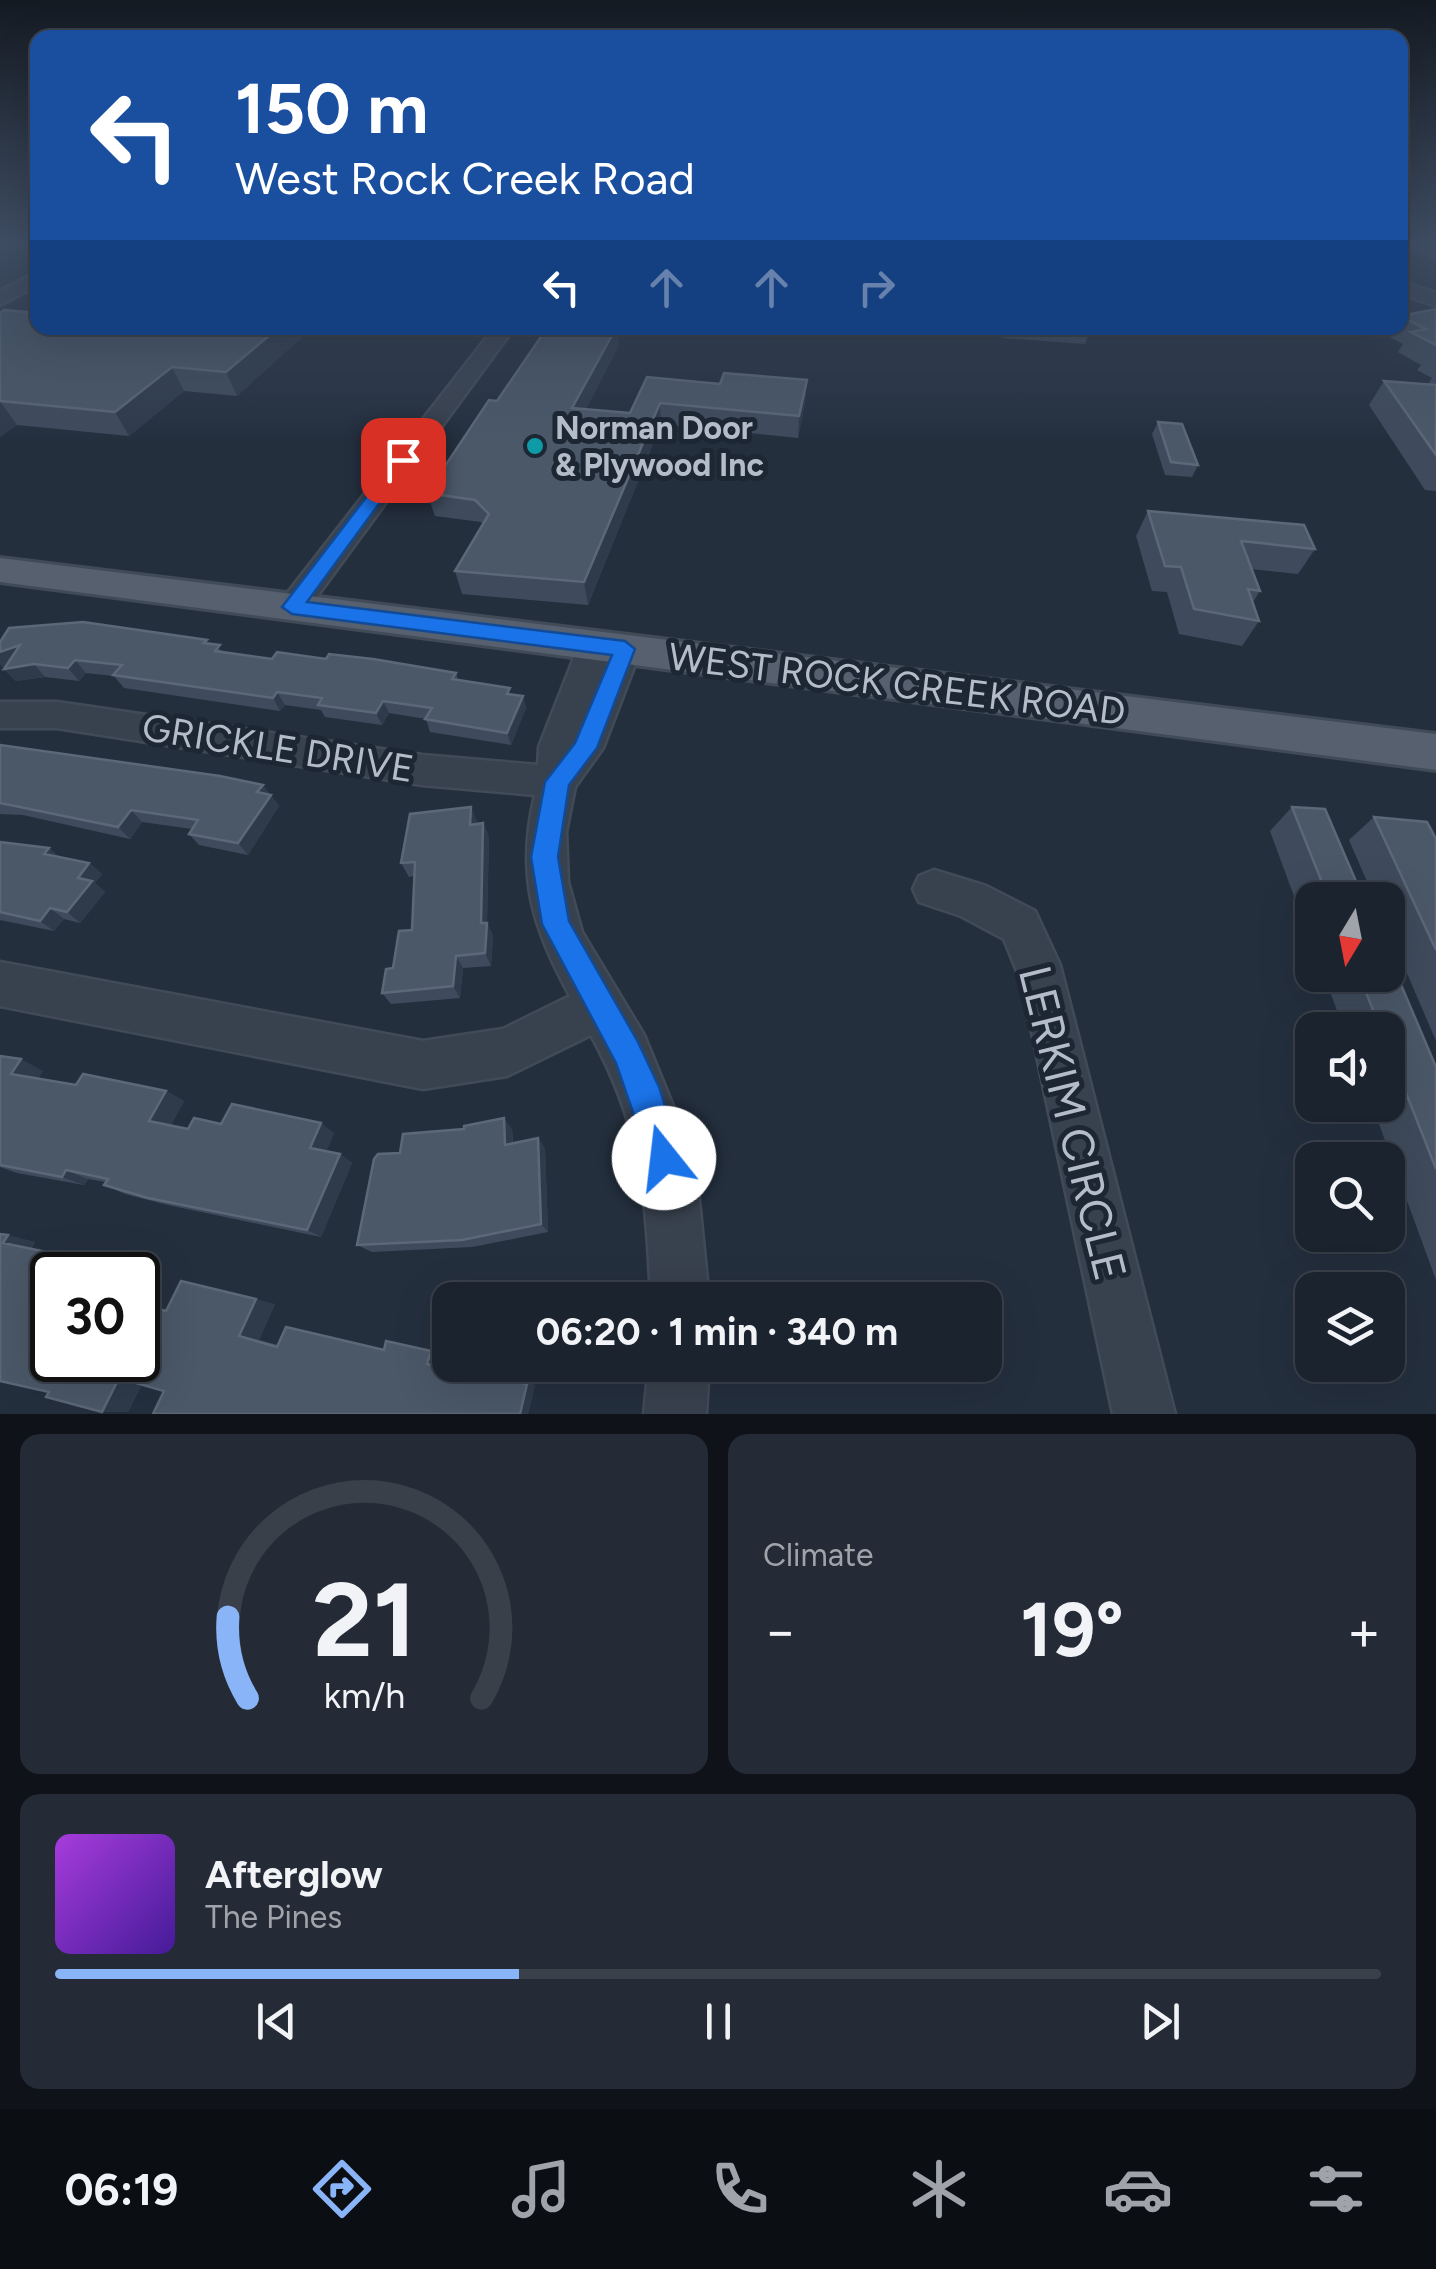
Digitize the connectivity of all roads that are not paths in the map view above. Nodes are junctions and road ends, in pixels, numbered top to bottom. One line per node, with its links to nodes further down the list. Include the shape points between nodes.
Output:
1 (499, 335): 3 (street)
2 (0, 570): 3 (main road, WEST ROCK CREEK ROAD)
3 (292, 607): 4 (main road, WEST ROCK CREEK ROAD)
4 (610, 647): 6 (main road, WEST ROCK CREEK ROAD); 7 (street, via 585,748)
5 (0, 715): 7 (street, GRICKLE DRIVE, via 57,715 422,770)
6 (1436, 752)
7 (557, 782): 10 (street, via 546,832 546,882 556,924)
8 (934, 888): 14 (street, LERKIM CIRCLE, via 1020,925 1044,981)
9 (0, 984): 10 (street, via 423,1066 507,1052)
10 (600, 1006): 11 (street, via 657,1128 672,1190)
11 (679, 1282)
12 (678, 1382): 13 (street)
13 (675, 1414)
14 (1144, 1414)

